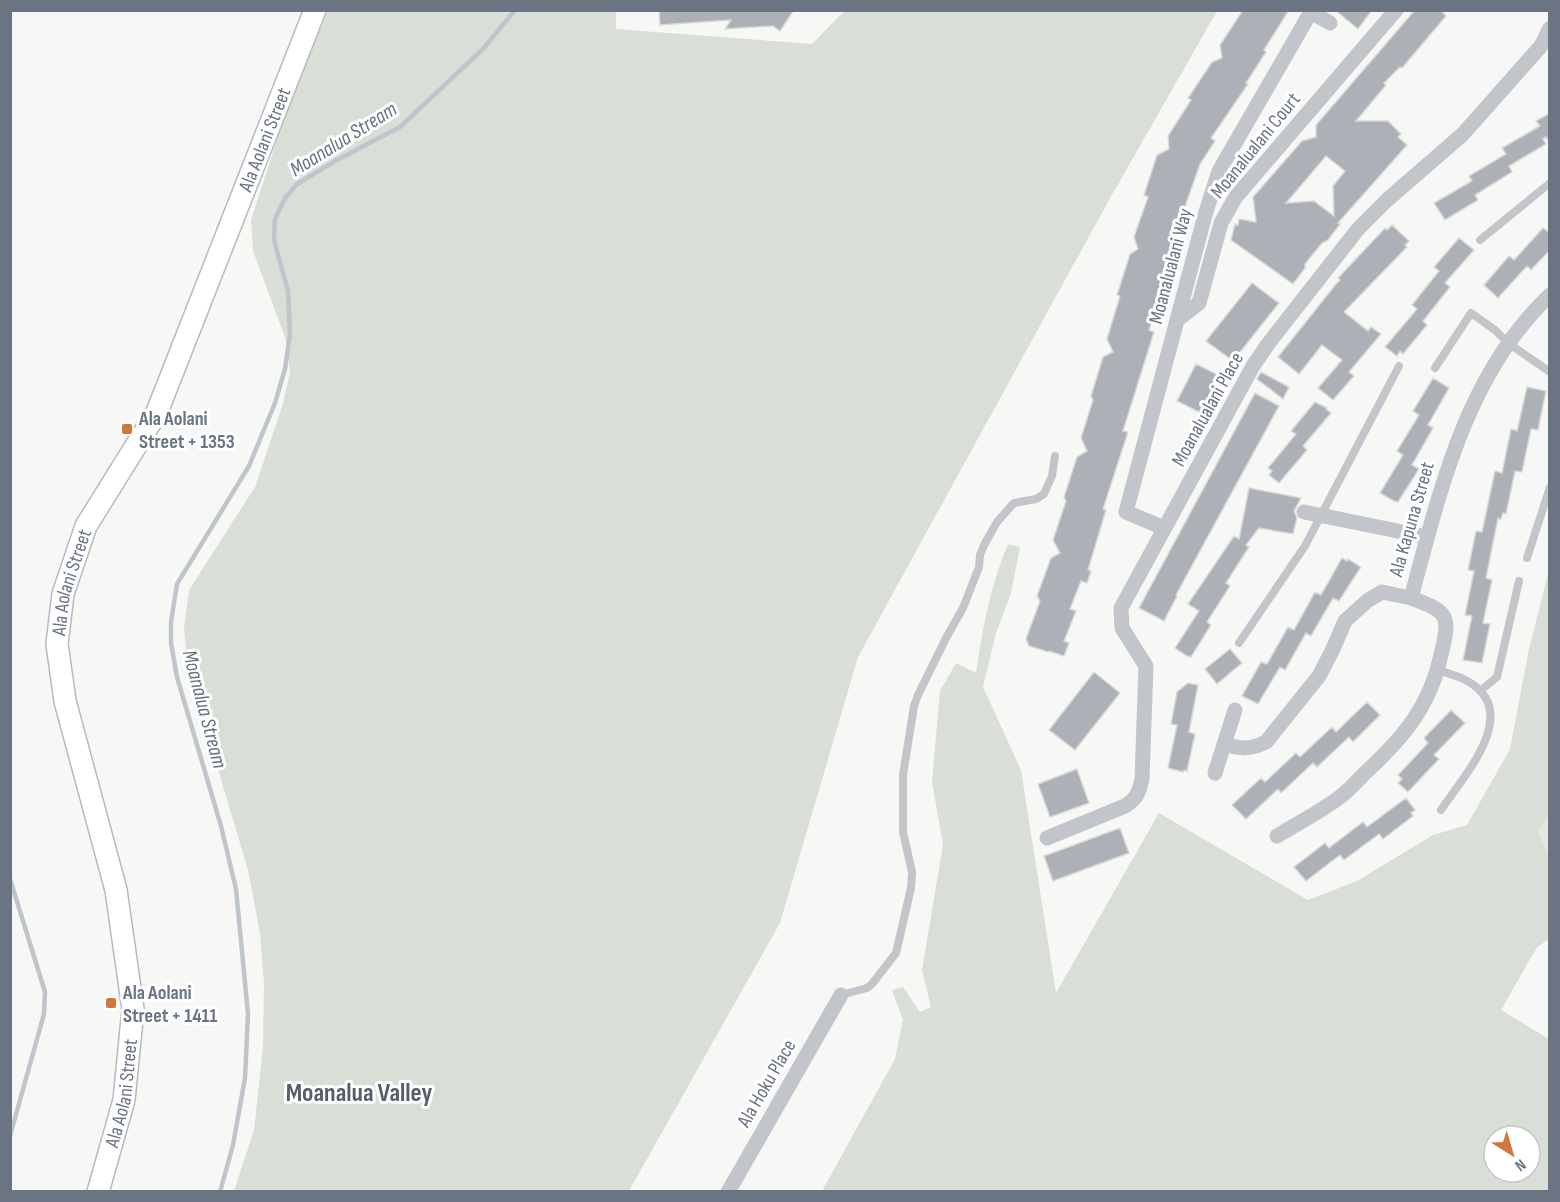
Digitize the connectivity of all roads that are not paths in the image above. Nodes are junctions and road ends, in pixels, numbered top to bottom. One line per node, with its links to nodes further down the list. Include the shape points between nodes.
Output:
1 (315, 10): 33 (street, Ala Aolani Street, via 157,412 86,526 63,594 57,644 64,701 116,890 133,1009 124,1100)
2 (1396, 10): 9 (street, Moanalualani Court, via 1235,198 1221,223 1199,303)
3 (1312, 11): 4 (street); 9 (street, Moanalualani Way, via 1219,171)
4 (1330, 23)
5 (1550, 28): 18 (street, Moanalualani Place, via 1541,46 1463,134 1358,229 1268,344)
6 (1550, 183): 7 (lane)
7 (1480, 240)
8 (1550, 295): 10 (street, Ala Kapuna Street)
9 (1177, 320): 18 (street, Moanalualani Way, via 1126,512)
10 (1508, 343): 12 (lane, via 1471,313); 13 (lane); 19 (street, Ala Kapuna Street, via 1455,444)
11 (1399, 366): 17 (lane)
12 (1435, 368)
13 (1550, 372)
14 (1055, 456): 32 (lane, via 1044,494 1014,503 997,522 980,555 963,608 918,694 903,775 903,832 912,872 911,888 896,953 867,988)
15 (1550, 487): 20 (lane)
16 (1304, 512): 17 (street)
17 (1320, 516): 19 (street); 23 (lane, via 1305,546)
18 (1164, 528): 31 (street, Moanalualani Place, via 1121,608 1122,628 1146,666 1139,793 1125,806)
19 (1427, 537): 22 (street, Ala Kapuna Street)
20 (1527, 558)
21 (1519, 581): 25 (lane, via 1497,677)
22 (1411, 598): 24 (street, Ala Kapuna Street, via 1437,608 1445,618 1446,634); 27 (street, via 1382,592 1367,601 1345,621 1319,676 1279,729 1254,748)
23 (1239, 643)
24 (1438, 670): 25 (lane, via 1469,682); 30 (street, Ala Kapuna Street, via 1425,704 1391,749 1340,797)
25 (1480, 691): 29 (lane, via 1490,706 1490,728)
26 (1235, 710): 27 (street)
27 (1224, 744): 28 (street)
28 (1215, 773)
29 (1441, 810)
30 (1277, 836)
31 (1047, 838)
32 (841, 995): 34 (street, Ala Hoku Place)
33 (98, 1191)
34 (728, 1191)

